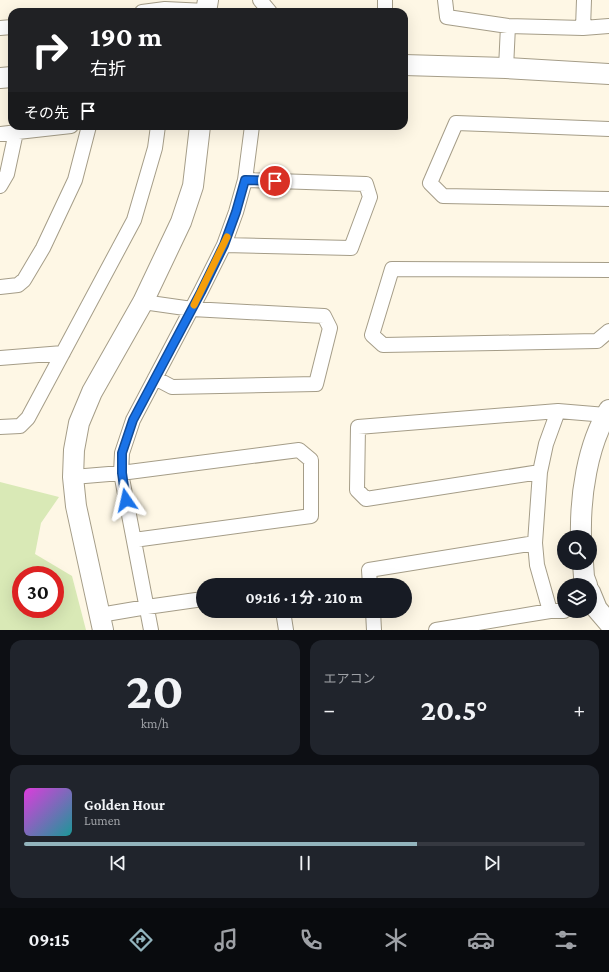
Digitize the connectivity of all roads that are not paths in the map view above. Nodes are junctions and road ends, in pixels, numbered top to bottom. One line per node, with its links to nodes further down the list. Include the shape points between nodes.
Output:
1 (260, 0): 7 (street)
2 (445, 0): 8 (street, via 447,17)
3 (584, 0): 10 (street)
4 (166, 5): 5 (street); 6 (street)
5 (156, 8)
6 (207, 8)
7 (267, 8)
8 (508, 26): 10 (street); 12 (street)
9 (609, 26): 10 (street)
10 (583, 28)
11 (408, 65): 12 (street)
12 (506, 68): 13 (street)
13 (609, 74)
14 (609, 129): 24 (street, via 456,123 430,183 443,196)
15 (34, 130): 20 (street)
16 (88, 130): 27 (street, via 75,180 43,248 24,280 18,285)
17 (157, 130): 31 (street, via 153,155 134,220)
18 (200, 130): 28 (street, via 193,186 181,222)
19 (251, 130): 22 (street)
20 (16, 132): 21 (street); 23 (street, via 7,174)
21 (0, 134)
22 (245, 180): 25 (street); 25 (street, via 366,184 370,197 351,248)
23 (0, 186)
24 (609, 198)
25 (224, 245): 29 (street)
26 (609, 270): 30 (street, via 392,269 372,335 383,346 597,341)
27 (0, 287)
28 (143, 302): 29 (street); 39 (street, via 92,392 79,423)
29 (192, 309): 33 (street); 33 (street, via 324,316 330,328 316,384 172,387)
30 (609, 331)
31 (63, 353): 32 (street); 36 (street, via 28,418 20,426)
32 (0, 358)
33 (155, 378): 38 (street, via 133,420 122,453)
34 (558, 411): 35 (street); 37 (street, via 546,444); 37 (street, via 358,427 357,490 366,499)
35 (608, 413): 40 (street, via 593,445 584,478)
36 (0, 427)
37 (540, 472): 42 (street)
38 (122, 473): 39 (street); 41 (street); 41 (street, via 299,450 311,460 311,516)
39 (73, 477): 50 (street, via 76,506)
40 (581, 530)
41 (134, 540): 45 (street)
42 (535, 543): 43 (street, via 369,570); 46 (street, via 537,566)
43 (370, 578)
44 (196, 600): 45 (street)
45 (147, 607): 50 (street); 51 (street)
46 (550, 612): 47 (street); 54 (street)
47 (557, 612)
48 (284, 618): 52 (street)
49 (373, 618): 53 (street)
50 (101, 623)
51 (151, 630)
52 (286, 630)
53 (374, 630)
54 (436, 630)

